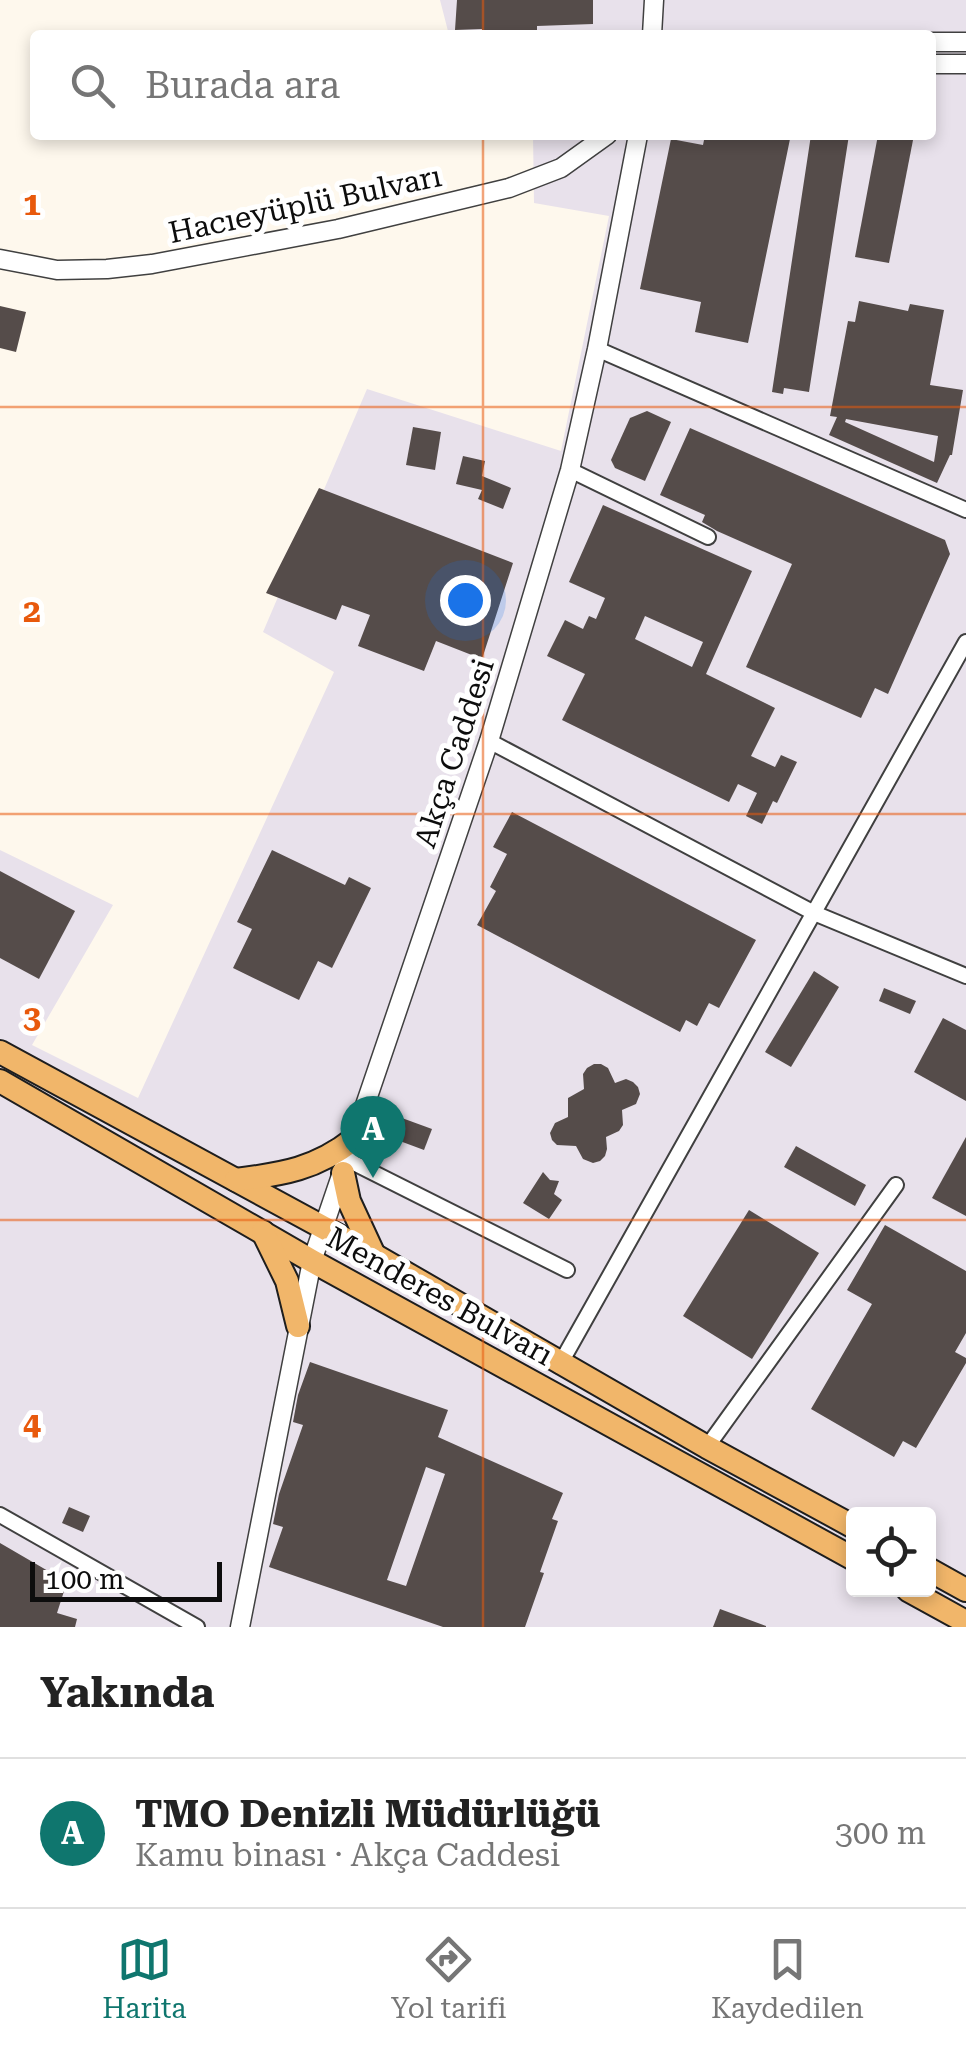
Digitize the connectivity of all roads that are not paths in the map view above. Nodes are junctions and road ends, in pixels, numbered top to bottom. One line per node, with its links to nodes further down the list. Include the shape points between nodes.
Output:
1 (654, 0): 2 (street)
2 (652, 30)
3 (936, 42): 4 (street)
4 (966, 42)
5 (936, 64): 6 (street)
6 (966, 64)
7 (600, 140): 9 (street, Hacıeyüplü Bulvarı, via 562,168 510,188 338,229 107,270 57,270)
8 (637, 140): 10 (street, Akça Caddesi)
9 (0, 259)
10 (598, 349): 11 (street, Akça Caddesi); 12 (street)
11 (570, 470): 13 (street); 15 (street, Akça Caddesi)
12 (966, 510)
13 (708, 536)
14 (966, 642): 16 (street)
15 (488, 742): 16 (street); 20 (street, Akça Caddesi)
16 (814, 912): 17 (street); 28 (street)
17 (966, 976)
18 (0, 1052): 21 (main road, Menderes Bulvarı)
19 (0, 1081): 23 (main road, Menderes Bulvarı); 24 (main road)
20 (344, 1156): 21 (main road); 24 (street, Akça Caddesi); 25 (main road, via 356,1218); 26 (street)
21 (236, 1180): 24 (main road, Menderes Bulvarı)
22 (896, 1185): 29 (street)
23 (263, 1232): 24 (main road, Menderes Bulvarı); 27 (main road, via 287,1281)
24 (318, 1243): 25 (main road, Menderes Bulvarı); 27 (street, Akça Caddesi); 28 (main road); 32 (main road, Menderes Bulvarı)
25 (374, 1255): 28 (main road, Menderes Bulvarı)
26 (567, 1270)
27 (298, 1326): 38 (street, Akça Caddesi)
28 (558, 1367): 29 (main road, Menderes Bulvarı)
29 (707, 1447): 31 (main road, Menderes Bulvarı)
30 (0, 1515): 37 (street)
31 (846, 1523)
32 (846, 1554)
33 (936, 1573): 34 (main road)
34 (966, 1590)
35 (921, 1597): 36 (main road)
36 (966, 1622)
37 (197, 1627)
38 (240, 1627)

